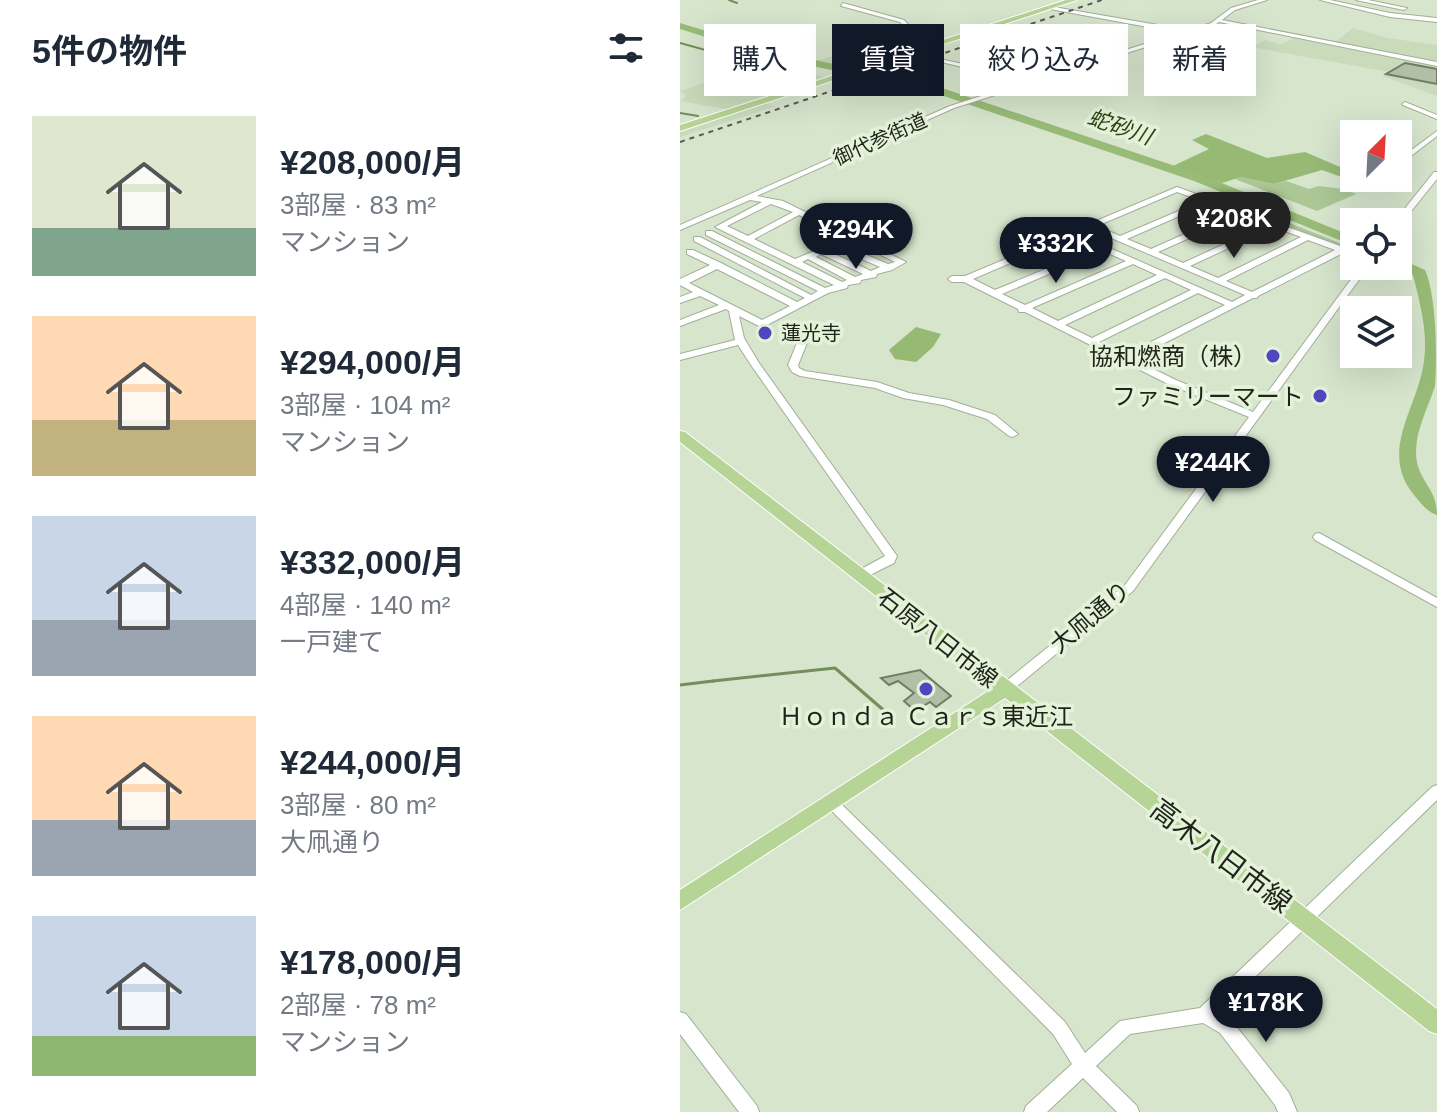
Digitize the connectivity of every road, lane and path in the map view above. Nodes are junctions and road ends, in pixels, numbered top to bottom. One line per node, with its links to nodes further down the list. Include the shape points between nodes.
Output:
1 (1073, 0): 6 (main road)
2 (1264, 0): 8 (street, 御代参街道, via 1233,9)
3 (1323, 0): 9 (street)
4 (1359, 0): 7 (street)
5 (843, 5): 12 (street, via 902,21 914,34)
6 (1050, 7): 10 (street); 12 (main road)
7 (1404, 8)
8 (1221, 20): 11 (street, 御代参街道); 13 (street)
9 (1437, 20)
10 (1144, 24)
11 (1209, 24)
12 (945, 42)
13 (1437, 63)
14 (832, 78): 18 (main road)
15 (986, 96): 24 (street, 御代参街道)
16 (1405, 104): 17 (street)
17 (1437, 117)
18 (680, 128)
19 (1437, 133): 20 (street)
20 (1412, 153)
21 (1437, 174): 23 (street)
22 (1437, 189): 23 (street)
23 (1422, 191): 28 (street)
24 (748, 197): 25 (street); 38 (street, 御代参街道)
25 (770, 201): 27 (street); 29 (street)
26 (1208, 201): 31 (street); 37 (street, via 1177,189); 46 (street)
27 (759, 206): 30 (street); 33 (street)
28 (1409, 208)
29 (799, 212): 33 (street); 42 (street)
30 (745, 213): 32 (street); 36 (street)
31 (1239, 213): 34 (street); 52 (street)
32 (733, 219): 35 (street); 39 (street)
33 (786, 219): 36 (street)
34 (1272, 225): 43 (street); 58 (street)
35 (721, 226): 40 (street); 45 (street)
36 (773, 226): 39 (street)
37 (1090, 226): 41 (street); 46 (street)
38 (680, 228)
39 (760, 232): 45 (street)
40 (709, 233): 44 (street); 70 (street)
41 (1071, 234): 48 (street); 63 (street)
42 (853, 238): 47 (street); 59 (street, via 902,262)
43 (1306, 238): 50 (street); 66 (street)
44 (697, 239): 51 (street, via 686,245); 74 (street)
45 (748, 239): 56 (street)
46 (1120, 239): 52 (street)
47 (836, 245): 49 (street); 59 (street)
48 (1103, 248): 55 (street); 72 (street)
49 (821, 251): 53 (street); 60 (street)
50 (1340, 251): 73 (street)
51 (690, 252): 54 (street); 57 (street)
52 (1151, 252): 58 (street)
53 (808, 256): 56 (street); 65 (street)
54 (680, 257)
55 (1133, 261): 61 (street); 79 (street)
56 (795, 262): 68 (street)
57 (718, 265): 67 (street); 76 (street)
58 (1183, 266): 66 (street)
59 (889, 268): 60 (street)
60 (873, 275): 65 (street)
61 (1165, 275): 69 (street); 81 (street)
62 (952, 279): 63 (street)
63 (966, 279): 72 (street)
64 (1355, 280): 87 (street, 大凧通り)
65 (857, 281): 68 (street)
66 (1218, 281): 73 (street)
67 (681, 282): 71 (street)
68 (844, 286): 70 (street)
69 (1198, 290): 77 (street); 84 (street)
70 (825, 291): 74 (street)
71 (700, 293): 75 (street); 78 (street)
72 (996, 293): 79 (street)
73 (1254, 296): 77 (street)
74 (811, 298): 76 (street)
75 (680, 300)
76 (796, 305): 78 (street, via 762,324)
77 (1232, 305): 86 (street)
78 (729, 308): 80 (street); 83 (street)
79 (1022, 310): 81 (street)
80 (682, 321)
81 (1058, 325): 84 (street)
82 (804, 338): 88 (street, via 793,365 803,374 945,402 991,417)
83 (741, 341): 85 (street); 91 (street, via 891,556)
84 (1094, 341): 86 (street)
85 (680, 357)
86 (1125, 359): 87 (street)
87 (1255, 416): 93 (street, 大凧通り, via 1119,599)
88 (1013, 434)
89 (680, 435): 91 (main road, 石原八日市線)
90 (1319, 537): 92 (street)
91 (858, 576): 93 (main road, 石原八日市線)
92 (1437, 603)
93 (1005, 689): 95 (main road, 石原八日市線); 97 (main road, 高木八日市線)
94 (1437, 791): 97 (street)
95 (831, 803): 96 (main road, 石原八日市線); 101 (street, via 1059,1028)
96 (680, 901)
97 (1302, 918): 98 (street); 100 (main road, 高木八日市線)
98 (1204, 1015): 101 (street, via 1126,1027); 105 (street, via 1226,1027)
99 (680, 1020): 102 (street)
100 (1437, 1023)
101 (1083, 1066): 103 (street); 104 (street)
102 (750, 1112)
103 (1033, 1112)
104 (1130, 1112)
105 (1288, 1112)

